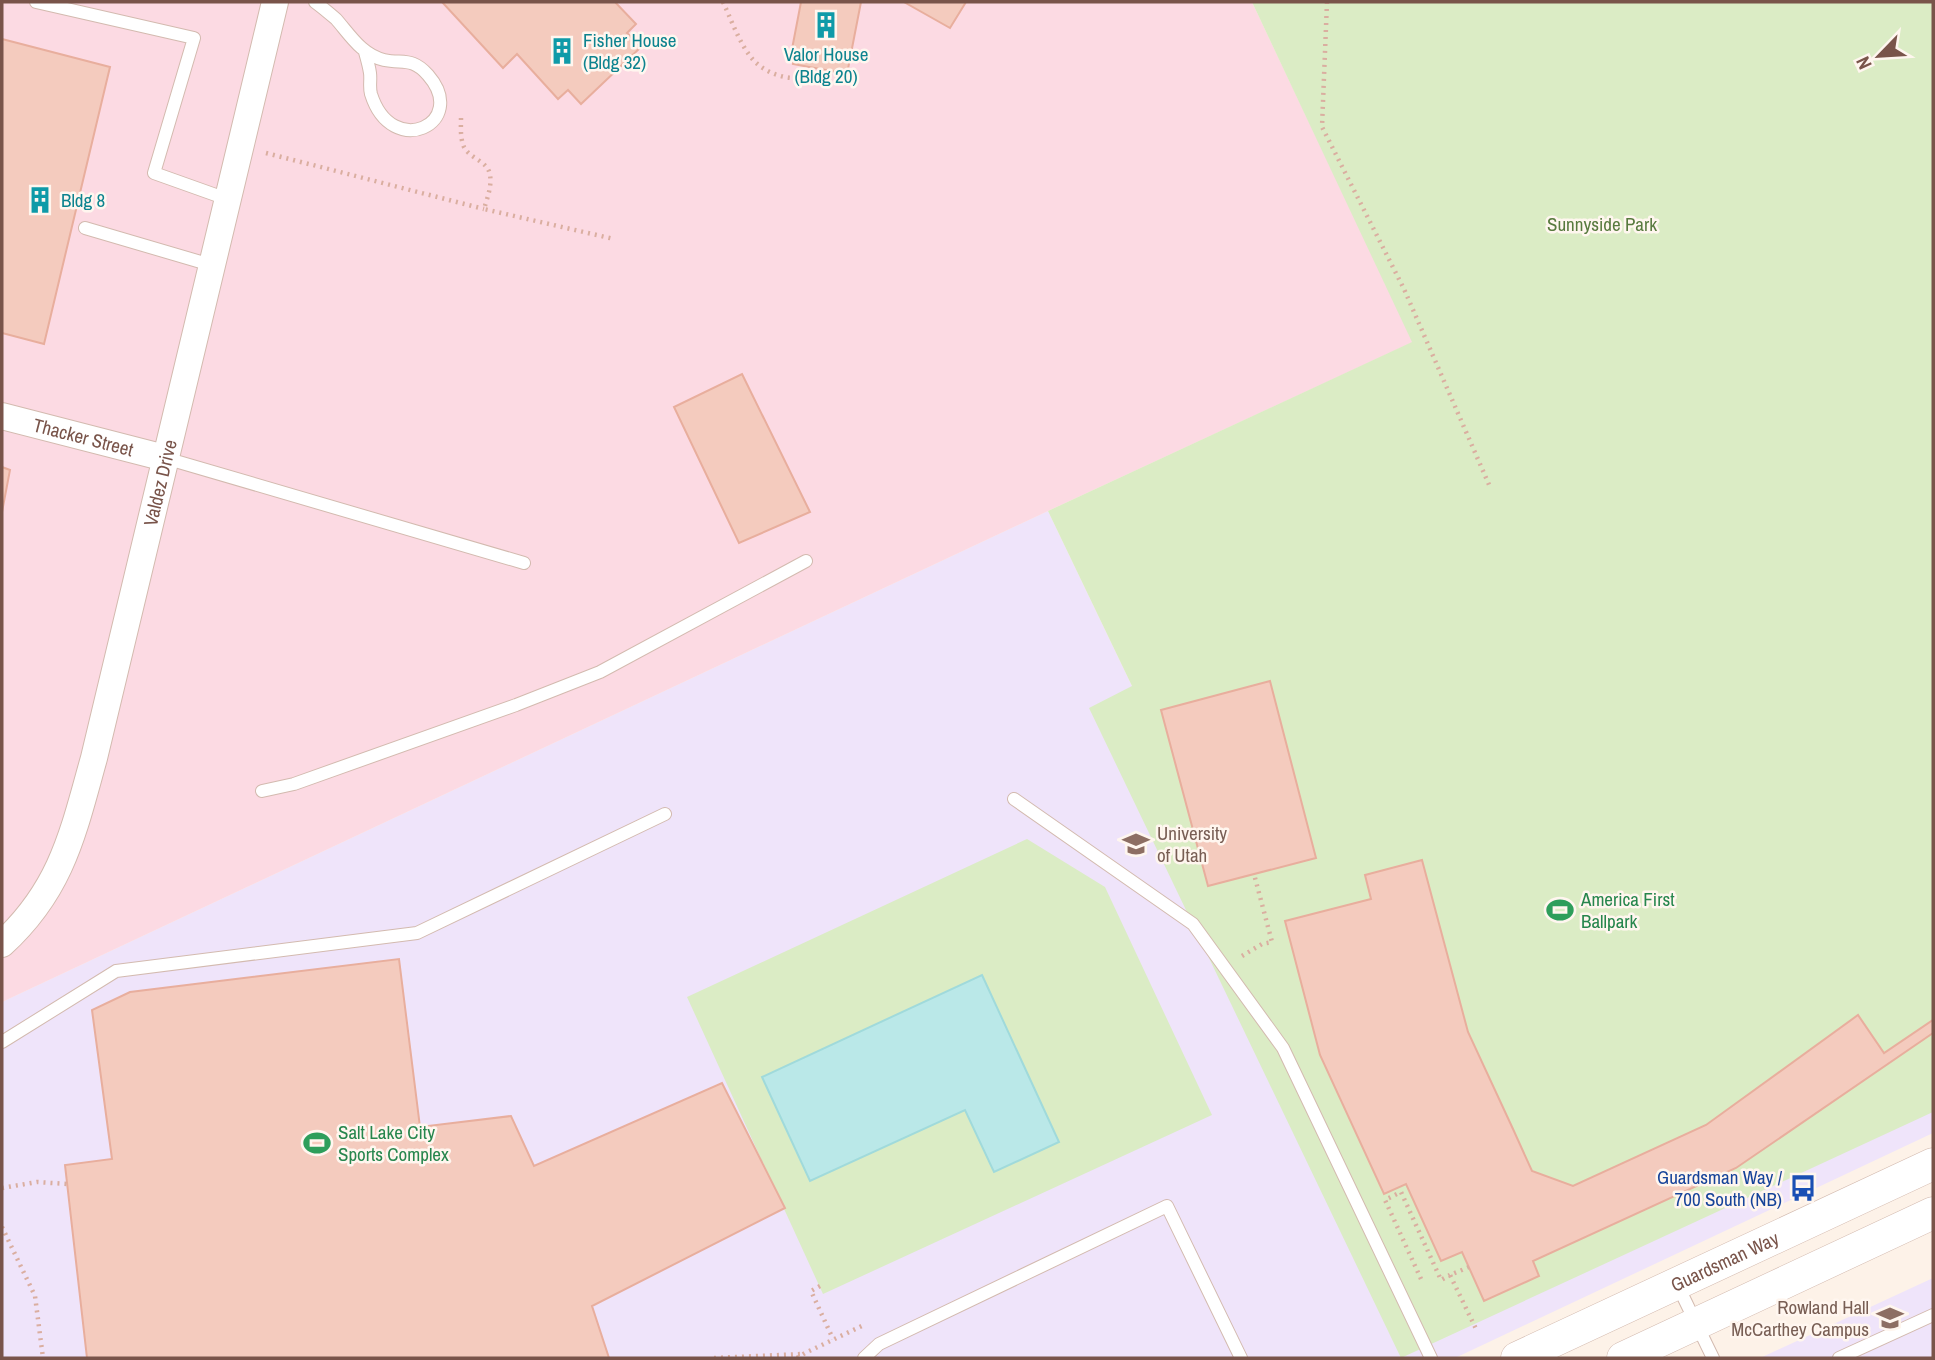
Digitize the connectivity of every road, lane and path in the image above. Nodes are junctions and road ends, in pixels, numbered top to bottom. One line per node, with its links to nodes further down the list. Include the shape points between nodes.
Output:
1 (36, 2): 10 (lane, via 194,38 154,173)
2 (275, 2): 10 (street, Valdez Drive)
3 (315, 2): 6 (lane)
4 (723, 2): 7 (path, via 752,59 788,78 811,77)
5 (1327, 2): 17 (path, via 1322,127 1405,289)
6 (365, 52): 6 (lane, via 370,92 389,123 415,131 430,124 440,100 427,74 415,64)
7 (817, 70)
8 (462, 110): 11 (path, via 464,148 490,172)
9 (264, 152): 11 (path)
10 (228, 199): 14 (street, Valdez Drive)
11 (484, 209): 13 (path)
12 (85, 228): 14 (lane)
13 (614, 239)
14 (211, 265): 16 (street, Valdez Drive)
15 (2, 416): 16 (street, Thacker Street)
16 (165, 458): 19 (lane); 24 (street, Valdez Drive, via 71,840 38,904)
17 (1490, 487)
18 (806, 561): 20 (lane, via 600,672 294,784)
19 (524, 563)
20 (262, 791)
21 (1014, 799): 46 (lane, via 1193,924 1283,1048)
22 (665, 814): 26 (lane, via 416,933 116,971)
23 (1254, 874): 25 (path, via 1272,942)
24 (2, 944)
25 (1262, 944)
26 (2, 1042)
27 (1933, 1164): 35 (street, Guardsman Way)
28 (67, 1184): 29 (path, via 37,1182)
29 (2, 1188)
30 (1933, 1213): 38 (street)
31 (2, 1227): 42 (path, via 35,1296)
32 (1469, 1267): 33 (path)
33 (1450, 1275): 34 (path, via 1441,1280 1401,1192 1396,1192 1385,1200); 39 (path)
34 (1423, 1283)
35 (1677, 1283): 38 (lane); 47 (street, Guardsman Way)
36 (820, 1286): 40 (path, via 811,1291)
37 (1933, 1315): 50 (lane)
38 (1697, 1324): 48 (street); 49 (lane)
39 (1477, 1331)
40 (833, 1339)
41 (803, 1354): 43 (path)
42 (43, 1358)
43 (714, 1358)
44 (864, 1358): 45 (lane, via 879,1344 1167,1206)
45 (1241, 1358)
46 (1431, 1358)
47 (1517, 1358)
48 (1623, 1358)
49 (1713, 1358)
50 (1839, 1358)

